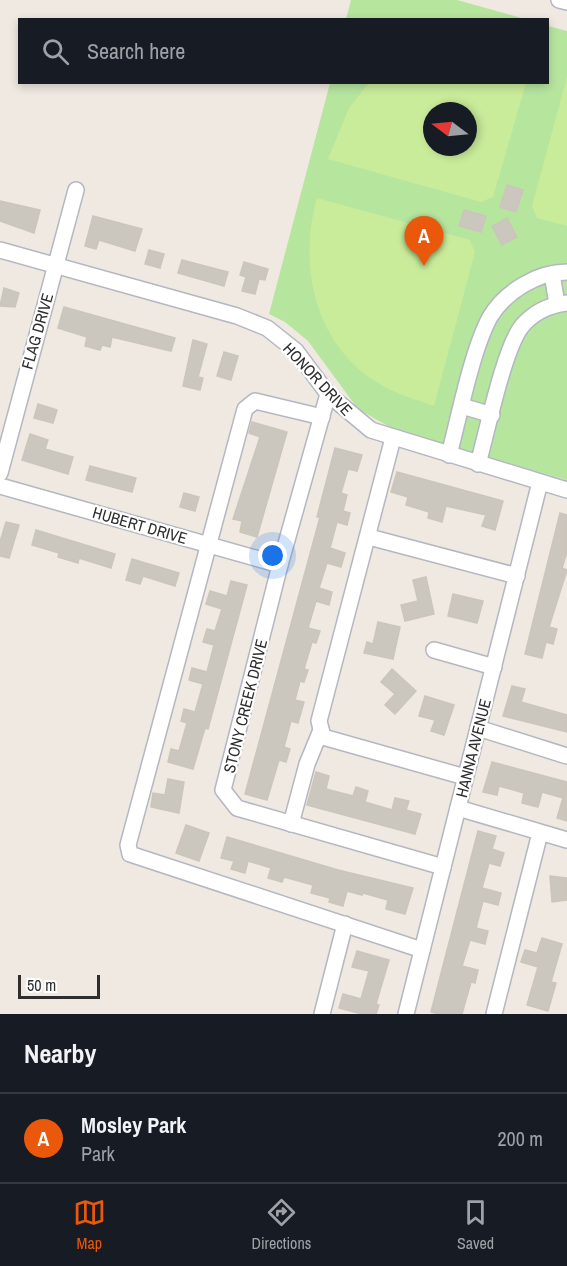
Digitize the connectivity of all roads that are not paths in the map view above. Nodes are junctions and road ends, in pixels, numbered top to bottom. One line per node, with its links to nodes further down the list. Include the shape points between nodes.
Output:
1 (559, 0): 2 (street)
2 (567, 2)
3 (76, 190): 5 (street, FLAG DRIVE)
4 (0, 250): 5 (street, HONOR DRIVE)
5 (56, 266): 8 (street, HONOR DRIVE, via 237,316 267,328 296,351); 15 (street, FLAG DRIVE)
6 (560, 273): 7 (street); 9 (street, via 535,278 510,294 490,317)
7 (562, 303): 10 (street, via 531,316 514,339)
8 (328, 394): 11 (street, STONY CREEK DRIVE); 12 (street, HONOR DRIVE, via 371,430)
9 (462, 406): 10 (street); 13 (street)
10 (492, 415): 14 (street)
11 (322, 417): 20 (street, via 255,401 248,404); 21 (street, STONY CREEK DRIVE)
12 (393, 438): 13 (street, HONOR DRIVE); 19 (street)
13 (449, 455): 14 (street, HONOR DRIVE)
14 (478, 464): 16 (street, HONOR DRIVE)
15 (0, 473)
16 (540, 482): 18 (street, HONOR DRIVE); 22 (street, HANNA AVENUE)
17 (0, 486): 20 (street, HUBERT DRIVE)
18 (567, 490)
19 (369, 537): 22 (street); 26 (street, via 319,721)
20 (207, 544): 21 (street, HUBERT DRIVE); 34 (street, via 129,845 130,854)
21 (280, 565): 30 (street, STONY CREEK DRIVE, via 223,790 237,808)
22 (517, 576): 24 (street, HANNA AVENUE)
23 (434, 650): 24 (street)
24 (494, 667): 25 (street, HANNA AVENUE)
25 (478, 728): 27 (street); 28 (street, HANNA AVENUE)
26 (321, 730): 28 (street, via 323,738); 30 (street, via 307,764)
27 (567, 756)
28 (465, 777): 29 (street, HANNA AVENUE)
29 (458, 808): 31 (street); 33 (street, HANNA AVENUE)
30 (291, 825): 33 (street, STONY CREEK DRIVE)
31 (540, 833): 32 (street); 38 (street)
32 (567, 840)
33 (443, 867): 35 (street, HANNA AVENUE)
34 (345, 924): 35 (street); 36 (street)
35 (422, 951): 37 (street, HANNA AVENUE)
36 (322, 1014)
37 (406, 1014)
38 (494, 1014)

